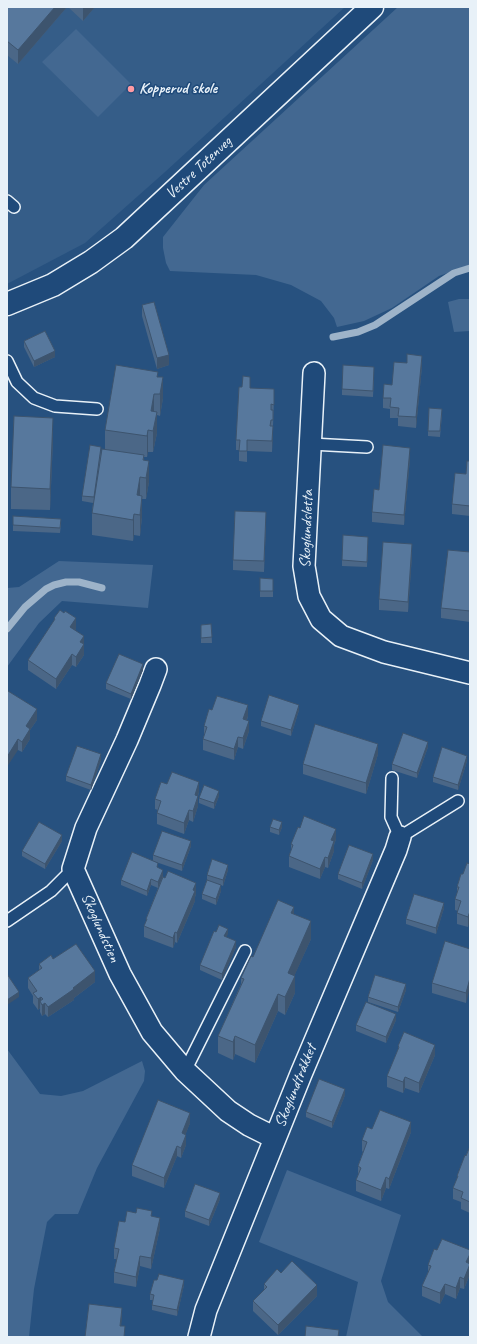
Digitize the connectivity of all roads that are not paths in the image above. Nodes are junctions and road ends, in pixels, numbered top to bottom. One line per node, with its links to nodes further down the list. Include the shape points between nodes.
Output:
1 (372, 7): 2 (street, Vestre Totenveg, via 124,238 53,285)
2 (7, 304)
3 (7, 361): 5 (lane, via 17,382 34,398 55,406)
4 (314, 372): 6 (street, Skoglundsletta)
5 (97, 409)
6 (311, 444): 7 (lane); 9 (street, Skoglundsletta, via 304,566 309,596 321,619 341,636 384,652)
7 (366, 446)
8 (156, 669): 13 (street, via 128,740 86,828)
9 (470, 673)
10 (392, 778): 12 (lane, via 391,816)
11 (458, 801): 12 (lane)
12 (400, 837): 17 (street, Skoglundtråkket)
13 (73, 869): 14 (lane, via 51,891); 16 (street, Skoglundstien, via 120,974 152,1032)
14 (7, 921)
15 (245, 951): 16 (lane)
16 (185, 1071): 17 (street, Skoglundstien, via 228,1111)
17 (275, 1138): 18 (street, Skoglundtråkket, via 206,1310)
18 (199, 1337)

